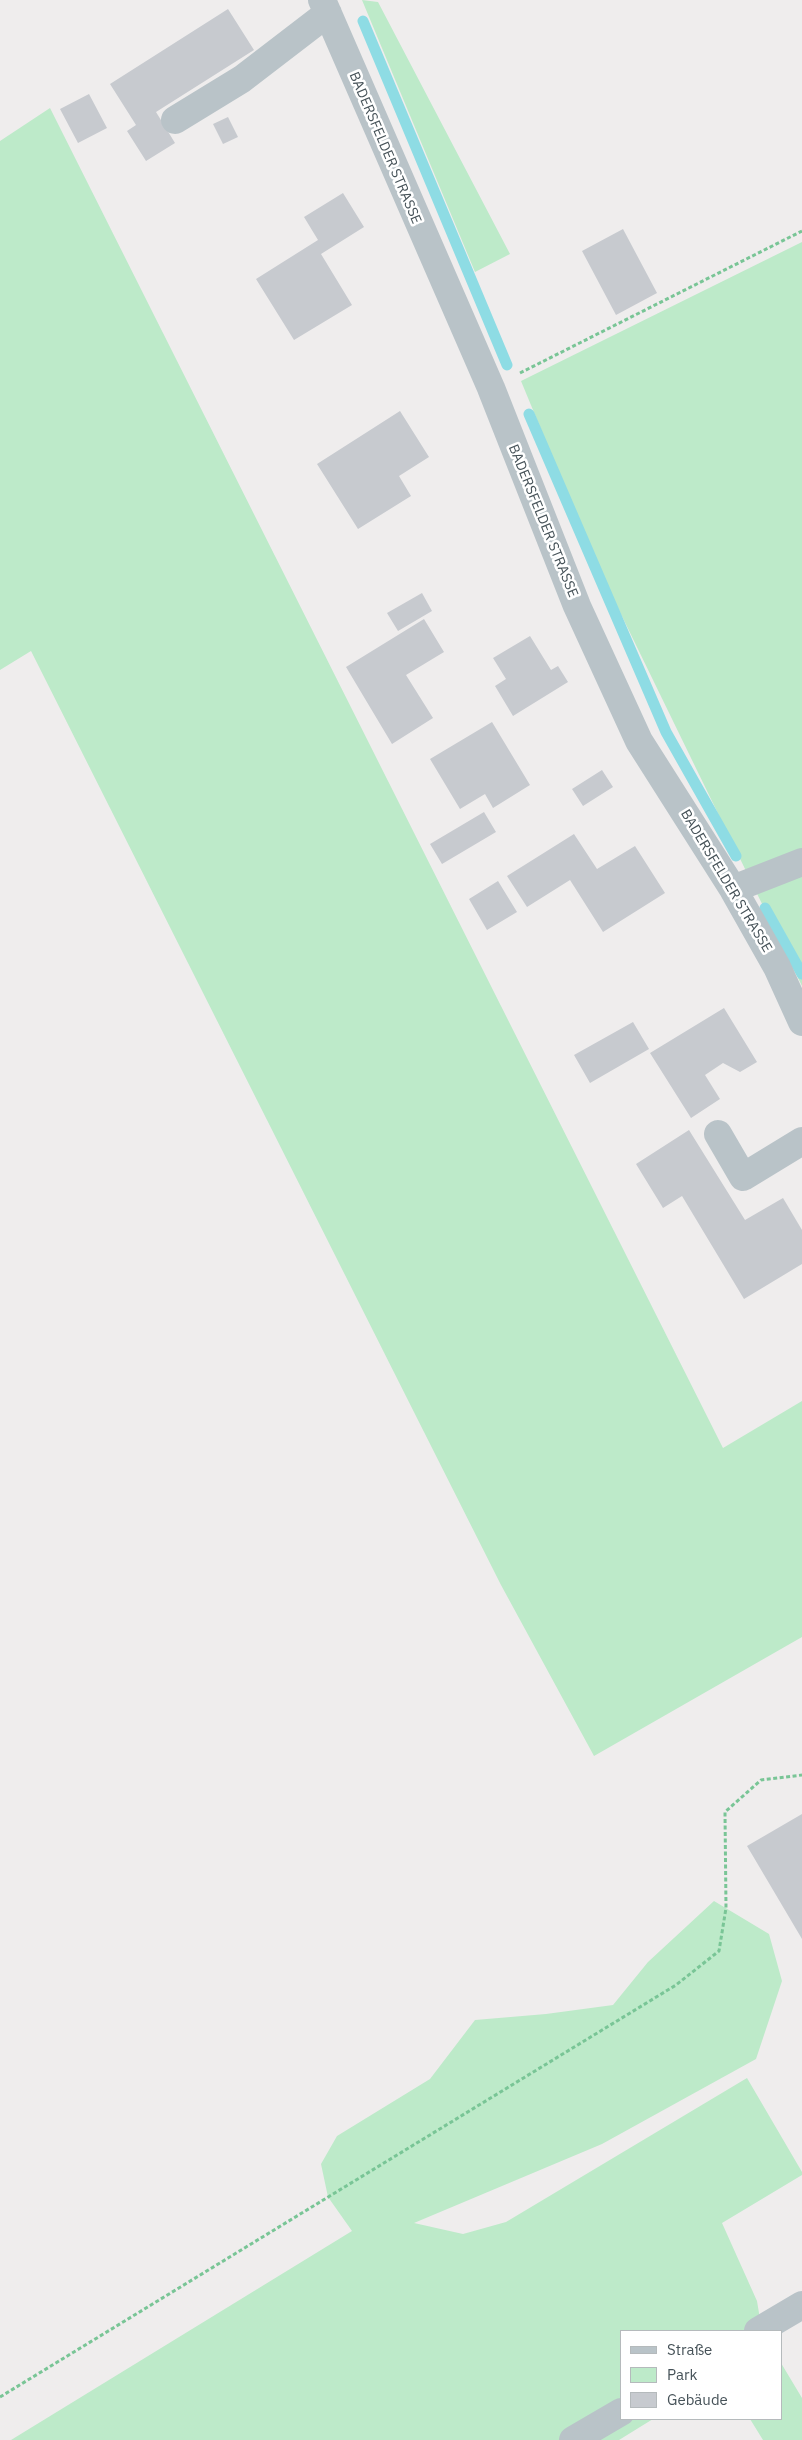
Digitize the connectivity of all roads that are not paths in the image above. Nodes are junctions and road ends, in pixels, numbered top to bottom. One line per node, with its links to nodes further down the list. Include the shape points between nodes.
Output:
1 (325, 7): 2 (street, via 242,79); 4 (street, BADERSFELDER STRASSE, via 491,388 577,606 639,741)
2 (175, 120)
3 (802, 862): 4 (street)
4 (733, 889): 5 (street, BADERSFELDER STRASSE, via 777,967)
5 (802, 1022)
6 (718, 1134): 7 (street, via 743,1177)
7 (802, 1141)
8 (802, 2306): 9 (street)
9 (760, 2330)
10 (620, 2413): 11 (street)
11 (573, 2440)

